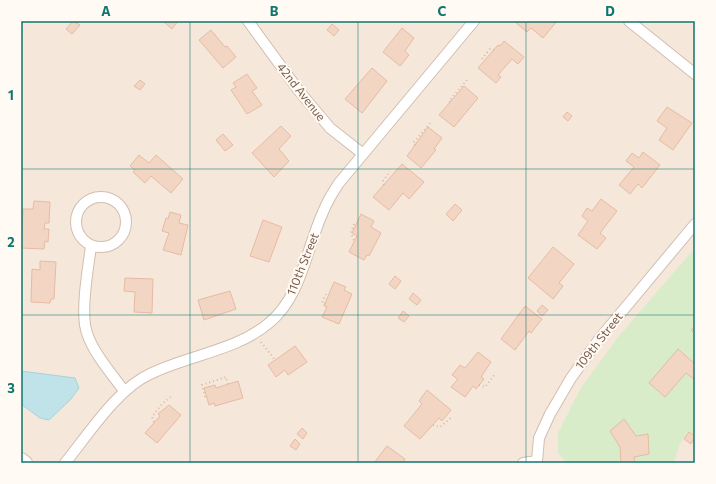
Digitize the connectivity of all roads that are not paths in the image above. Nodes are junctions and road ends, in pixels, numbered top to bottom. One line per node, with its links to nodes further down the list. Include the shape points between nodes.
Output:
1 (248, 21): 5 (street, 42nd Avenue, via 299,91 330,128)
2 (474, 21): 5 (street, 110th Street)
3 (629, 21): 4 (street)
4 (695, 74)
5 (363, 154): 8 (street, 110th Street, via 339,183 323,212 302,272 288,301 270,323 232,345 148,374)
6 (695, 224): 10 (street, 109th Street, via 600,338 571,378 539,438)
7 (91, 246): 7 (street, via 115,243 125,229 124,213 112,200 89,200 78,212 76,220 79,235); 8 (street, via 86,282 85,325 91,341)
8 (124, 391): 12 (street, 110th Street)
9 (21, 460): 11 (main road)
10 (539, 462): 13 (street, 109th Street)
11 (25, 463)
12 (65, 463)
13 (523, 463)

